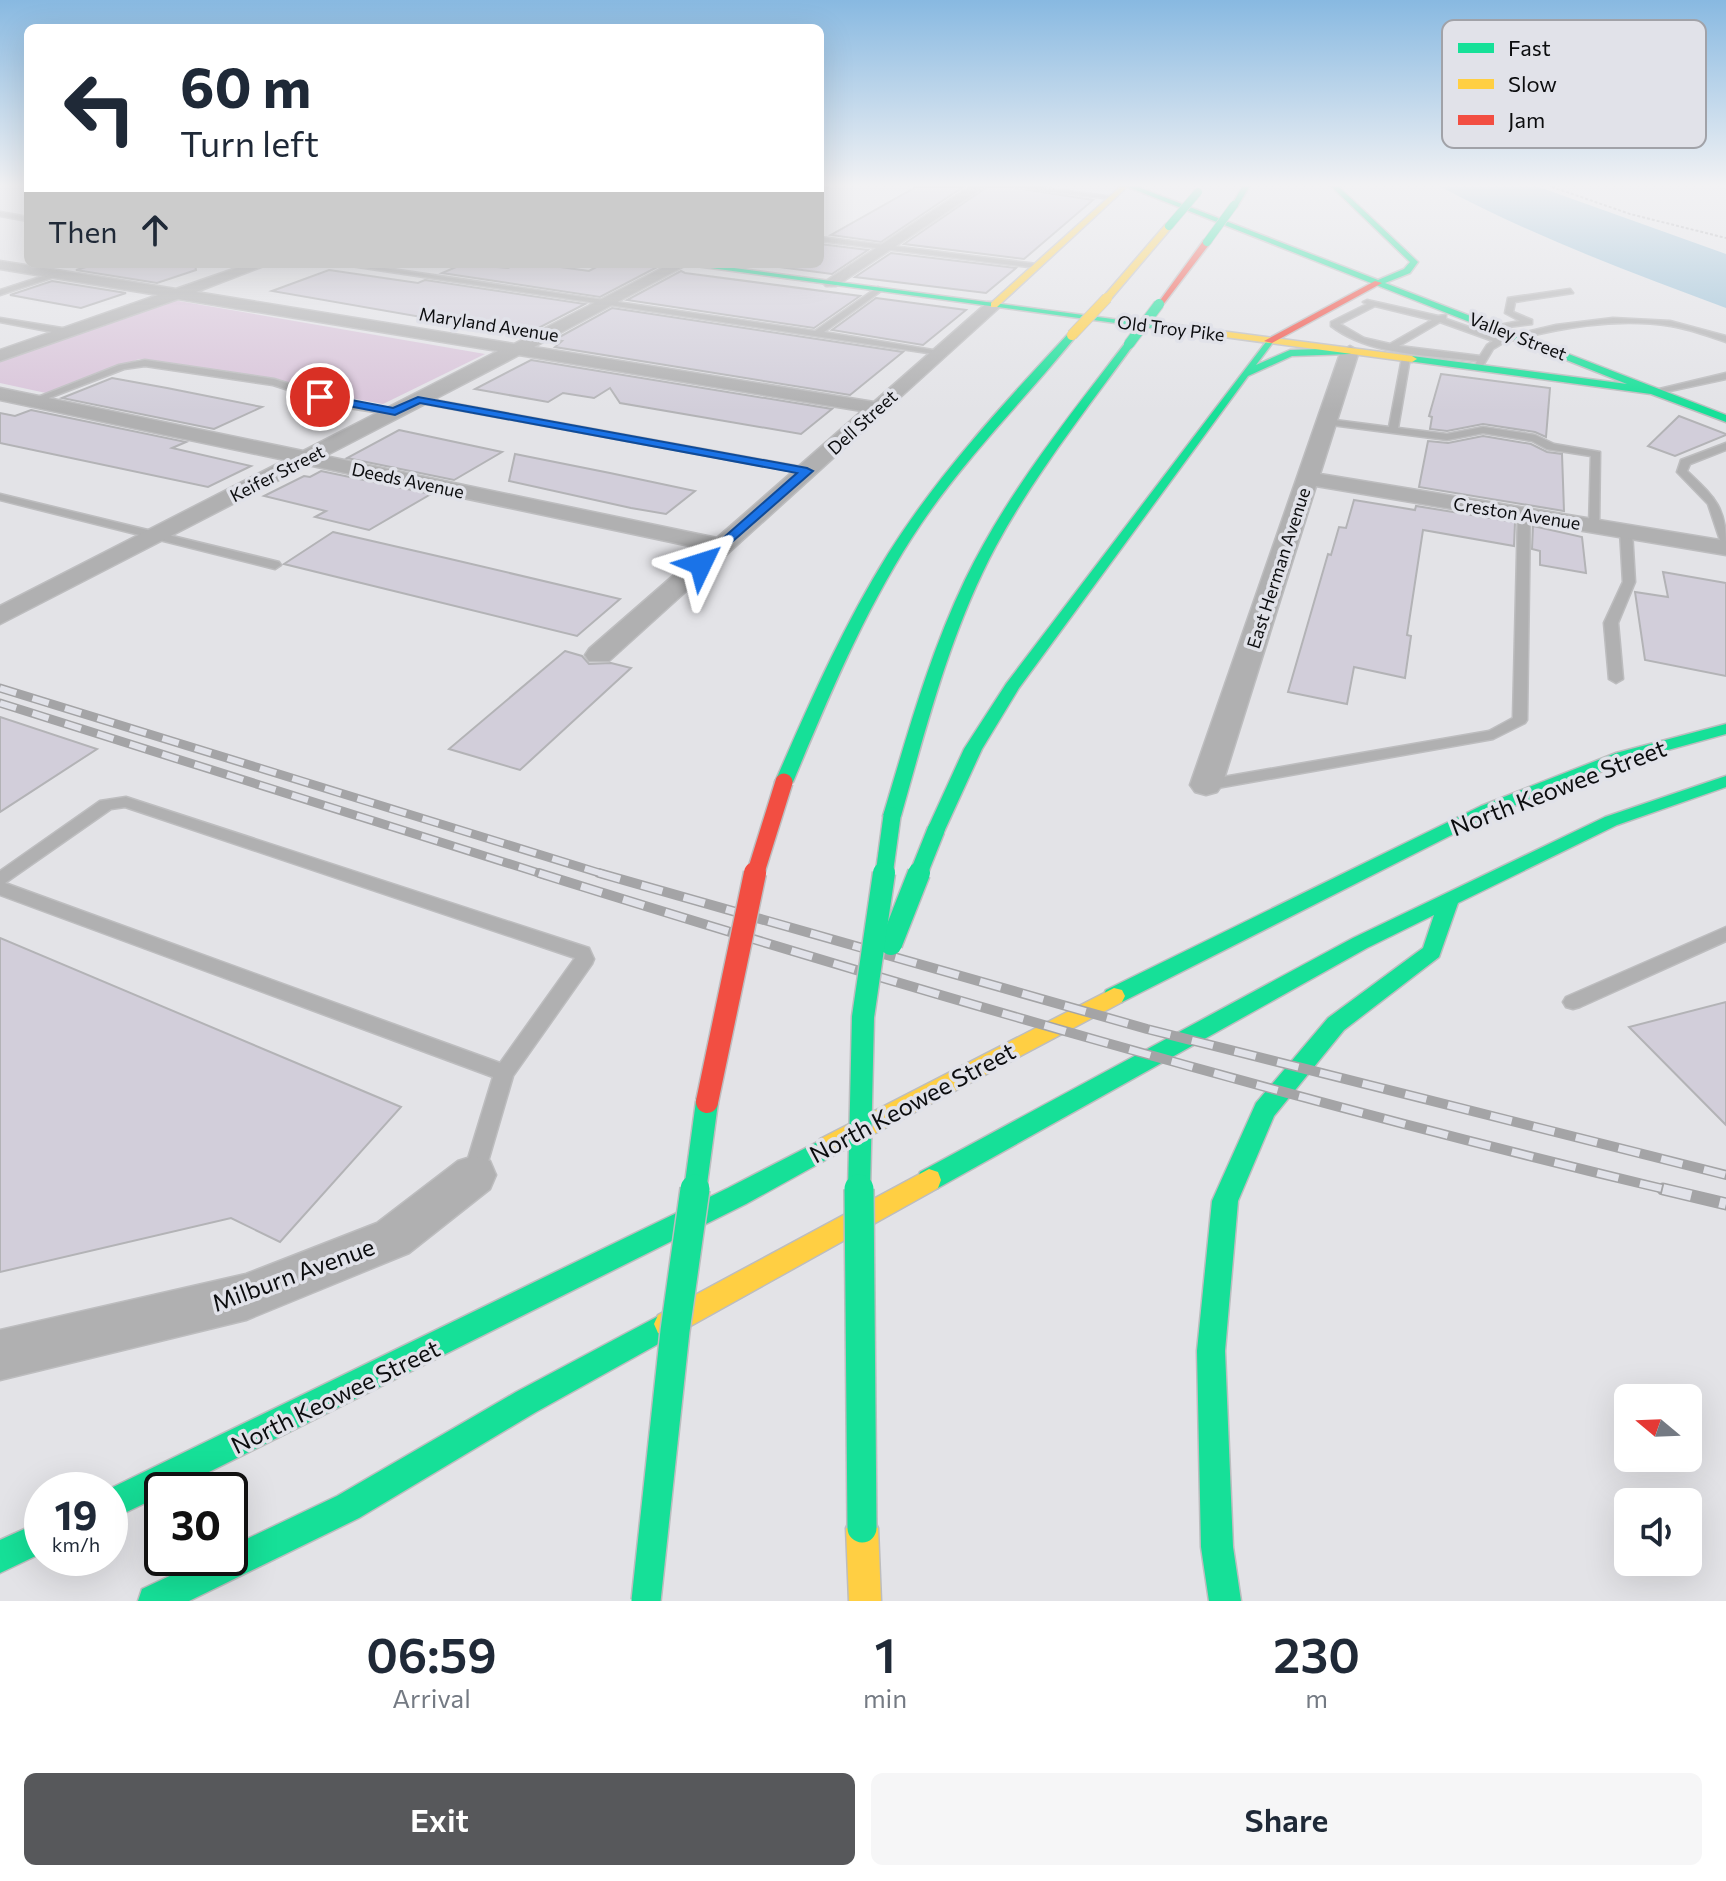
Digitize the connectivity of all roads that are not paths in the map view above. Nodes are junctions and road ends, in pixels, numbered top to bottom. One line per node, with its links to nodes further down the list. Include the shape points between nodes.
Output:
1 (0, 262): 10 (street, Maryland Avenue)
2 (864, 262): 17 (street)
3 (1001, 262): 9 (lane)
4 (1042, 262): 9 (main road, Dell Street)
5 (1138, 262): 88 (main road, bridge, via 943,485 877,583 831,671 784,782 752,884 718,1045 677,1302)
6 (1192, 262): 80 (main road, bridge, via 1041,461 975,574 929,692 892,816)
7 (1323, 262): 18 (main road, Valley Street)
8 (1414, 262): 18 (main road, via 1407,271)
9 (1037, 266): 26 (main road, Dell Street)
10 (24, 267)
11 (30, 268): 16 (street, Maryland Avenue)
12 (251, 268): 22 (street)
13 (369, 268): 24 (lane)
14 (675, 268): 24 (street, Keifer Street)
15 (736, 268): 17 (main road, Old Troy Pike)
16 (59, 274): 21 (lane); 22 (street, Maryland Avenue)
17 (831, 283): 19 (main road, Old Troy Pike)
18 (1378, 283): 23 (main road); 27 (main road, Valley Street)
19 (878, 289): 26 (main road, Old Troy Pike); 31 (lane)
20 (1570, 291): 32 (lane, via 1511,300 1509,313 1529,322)
21 (0, 293)
22 (177, 294): 30 (street); 39 (street, Maryland Avenue)
23 (1348, 297): 25 (lane); 28 (main road)
24 (604, 303): 31 (lane); 39 (street, Keifer Street)
25 (1374, 304): 27 (lane); 33 (lane, via 1334,324)
26 (994, 305): 36 (main road, Old Troy Pike); 41 (street, Dell Street)
27 (1446, 315): 32 (main road, Valley Street); 37 (lane)
28 (1311, 318): 33 (main road, via 1319,333); 36 (main road)
29 (0, 320): 30 (lane)
30 (68, 332): 42 (street)
31 (816, 334): 41 (lane)
32 (1503, 334): 34 (lane, via 1623,319 1662,321); 40 (main road, Valley Street); 43 (lane)
33 (1349, 338): 36 (main road, Old Troy Pike); 37 (main road, Old Troy Pike); 45 (main road, via 1290,353); 54 (street, East Herman Avenue)
34 (1726, 339)
35 (1465, 340): 43 (lane)
36 (1269, 341): 45 (main road)
37 (1397, 345): 43 (main road, Old Troy Pike); 55 (lane)
38 (1454, 347): 43 (lane)
39 (515, 349): 49 (street, Keifer Street); 51 (street, Maryland Avenue)
40 (1554, 350): 44 (main road, via 1564,366); 47 (main road, Valley Street)
41 (941, 352): 51 (street, Dell Street)
42 (0, 356)
43 (1485, 356): 44 (main road, Old Troy Pike)
44 (1519, 372): 47 (main road, Old Troy Pike)
45 (1247, 373): 80 (main road, bridge, via 1012,687 973,749)
46 (1726, 376): 47 (lane)
47 (1656, 391): 53 (main road, Valley Street)
48 (0, 394): 50 (street, Deeds Avenue)
49 (418, 400): 52 (street, Keifer Street); 58 (lane)
50 (33, 401): 52 (lane, via 145,363 262,380 342,404); 57 (street, Deeds Avenue)
51 (877, 408): 58 (street, Dell Street)
52 (395, 412): 57 (street, Keifer Street)
53 (1726, 419)
54 (1327, 422): 55 (lane); 59 (street, East Herman Avenue)
55 (1393, 430): 62 (lane, via 1447,437 1483,430 1596,454)
56 (1726, 446): 65 (lane, via 1685,462 1682,472 1713,503)
57 (306, 458): 64 (street, Keifer Street); 66 (street, Deeds Avenue)
58 (807, 471): 66 (street, Dell Street)
59 (1308, 478): 61 (street, Creston Avenue); 74 (street, East Herman Avenue)
60 (0, 497): 64 (lane)
61 (1524, 514): 62 (street, Creston Avenue); 74 (lane, via 1520,720 1493,735)
62 (1595, 526): 63 (street, Creston Avenue)
63 (1626, 531): 67 (street, Creston Avenue); 71 (lane, via 1629,582 1611,623)
64 (157, 535): 68 (lane); 69 (street, Keifer Street)
65 (1726, 540)
66 (722, 546): 70 (street, Dell Street)
67 (1726, 548)
68 (275, 565)
69 (0, 616)
70 (599, 655)
71 (1616, 679)
72 (1726, 729): 84 (main road, North Keowee Street, via 1647,749 1454,825 1013,1047 723,1203)
73 (1726, 781): 77 (main road, via 1611,821)
74 (1206, 785)
75 (0, 879): 81 (lane, via 106,805 126,802 582,953 585,959)
76 (0, 888): 81 (lane)
77 (1450, 899): 87 (main road, via 1360,943 526,1402 348,1507); 90 (main road, via 1432,952 1336,1024 1264,1110 1225,1201 1211,1351 1217,1547)
78 (1726, 933): 79 (lane)
79 (1573, 1002)
80 (863, 1017): 89 (main road, bridge, via 858,1249)
81 (504, 1073): 82 (lane)
82 (474, 1175): 83 (street, Milburn Avenue, via 393,1238 246,1297)
83 (0, 1355)
84 (128, 1496)
85 (24, 1546): 86 (main road)
86 (0, 1557)
87 (154, 1601)
88 (646, 1601)
89 (865, 1601)
90 (1225, 1601)

